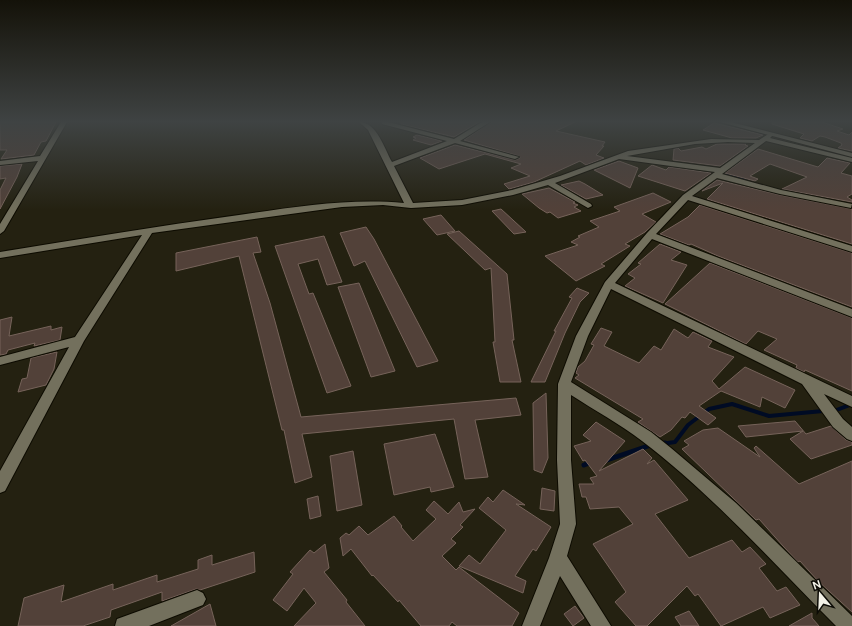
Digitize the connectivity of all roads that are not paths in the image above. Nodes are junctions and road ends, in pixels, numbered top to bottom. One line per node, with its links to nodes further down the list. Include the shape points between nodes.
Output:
1 (46, 151): 12 (street)
2 (383, 151): 15 (street)
3 (426, 151): 15 (street)
4 (493, 151): 10 (street)
5 (640, 151): 11 (street)
6 (749, 151): 16 (street)
7 (816, 151): 13 (street)
8 (832, 151): 9 (street)
9 (852, 155)
10 (515, 157)
11 (619, 157): 16 (street); 17 (street)
12 (42, 158): 14 (street); 22 (street)
13 (852, 160)
14 (0, 163)
15 (390, 164): 19 (street)
16 (719, 173): 18 (street); 21 (street, via 780,192)
17 (550, 183): 19 (street, via 462,202); 20 (street)
18 (686, 197): 24 (street); 25 (street)
19 (410, 206): 23 (street, via 360,203)
20 (588, 206)
21 (851, 206)
22 (0, 231)
23 (148, 231): 26 (street); 29 (street)
24 (650, 235): 27 (street); 28 (street)
25 (852, 249)
26 (0, 256)
27 (609, 284): 31 (street); 32 (street, via 582,336)
28 (852, 313)
29 (79, 340): 30 (street); 35 (street)
30 (0, 361)
31 (807, 380): 33 (street); 34 (street, via 838,423)
32 (564, 384): 36 (street, via 564,460 568,524); 41 (street, via 646,436 666,452 730,508)
33 (852, 402)
34 (852, 435)
35 (0, 486)
36 (558, 558): 39 (street); 40 (street)
37 (197, 599): 38 (street)
38 (124, 626)
39 (531, 626)
40 (602, 626)
41 (849, 626)

